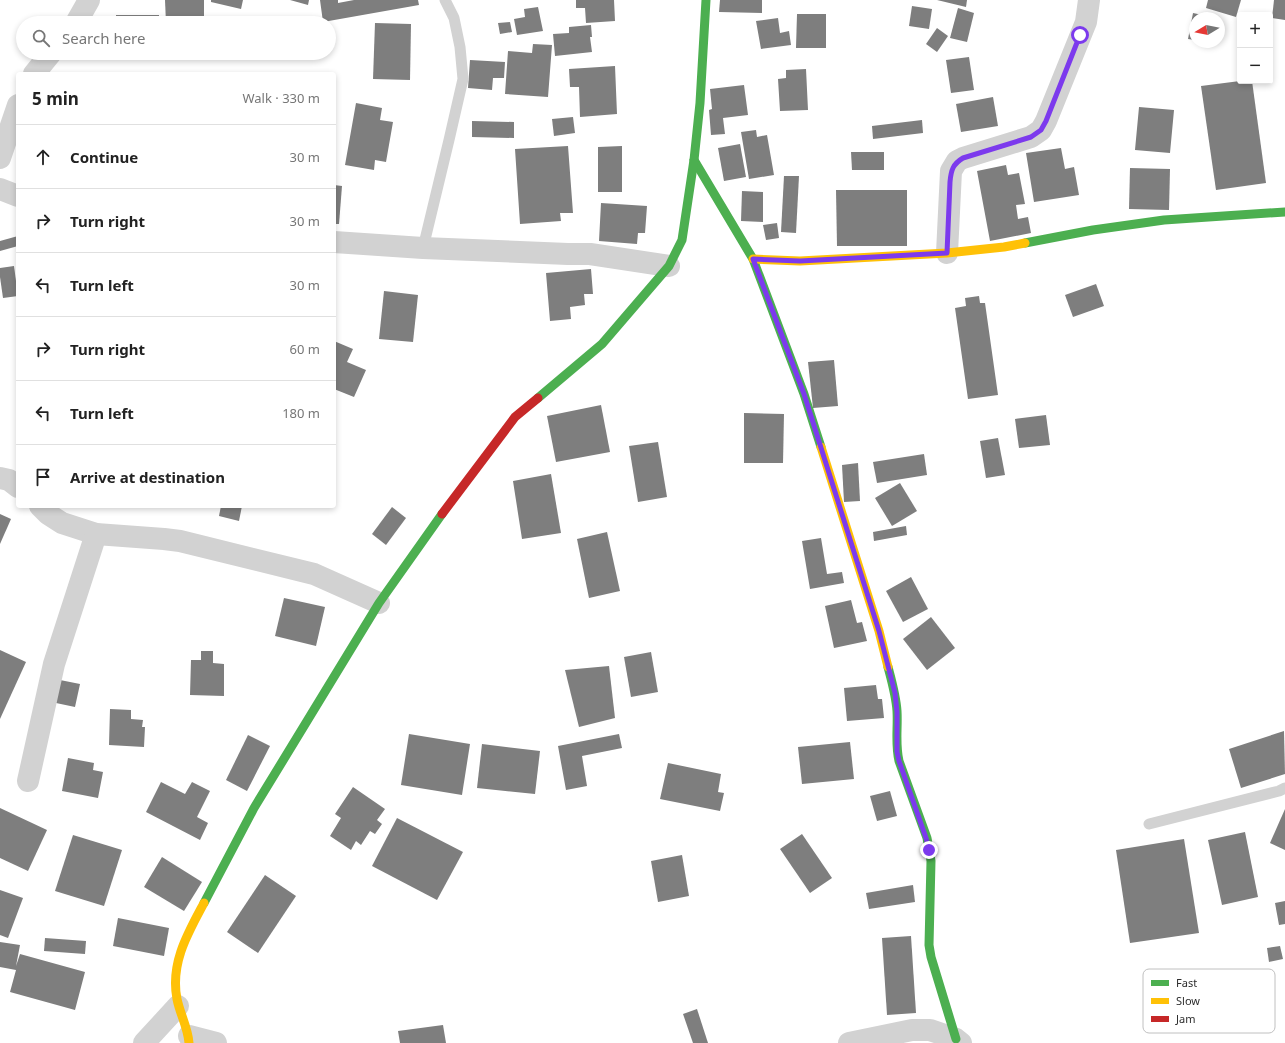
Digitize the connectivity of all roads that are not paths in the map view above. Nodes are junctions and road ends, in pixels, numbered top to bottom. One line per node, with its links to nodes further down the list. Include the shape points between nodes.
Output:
1 (89, 0): 5 (street)
2 (445, 0): 15 (lane, via 454,18 460,47 462,79)
3 (706, 0): 10 (street)
4 (1089, 0): 16 (street, via 1086,22 1041,130 1031,137 963,158 957,161 951,171)
5 (80, 16)
6 (45, 60): 7 (street)
7 (36, 72)
8 (16, 111): 9 (street)
9 (0, 158)
10 (694, 160): 17 (street); 18 (street, via 682,240)
11 (0, 188): 12 (street)
12 (16, 195)
13 (1285, 212): 16 (street, via 1164,220)
14 (336, 242): 15 (street)
15 (423, 248): 18 (street, via 590,254)
16 (947, 253): 17 (street, via 800,261)
17 (753, 259): 29 (street, via 804,394 879,631 895,693 899,761 926,838 931,861 931,957)
18 (669, 266): 23 (street, via 602,344 515,417 447,506)
19 (0, 478): 20 (street)
20 (16, 485)
21 (42, 508): 22 (street, via 62,523)
22 (96, 534): 23 (street, via 180,541 314,574); 24 (street, via 54,664)
23 (379, 603): 27 (street, via 254,808 183,943 175,982)
24 (28, 781)
25 (1285, 788): 26 (lane)
26 (1149, 824)
27 (178, 1006): 28 (street); 30 (street)
28 (191, 1041): 31 (street)
29 (959, 1041): 32 (street, via 930,1030 912,1030)
30 (144, 1043)
31 (216, 1043)
32 (849, 1043)

